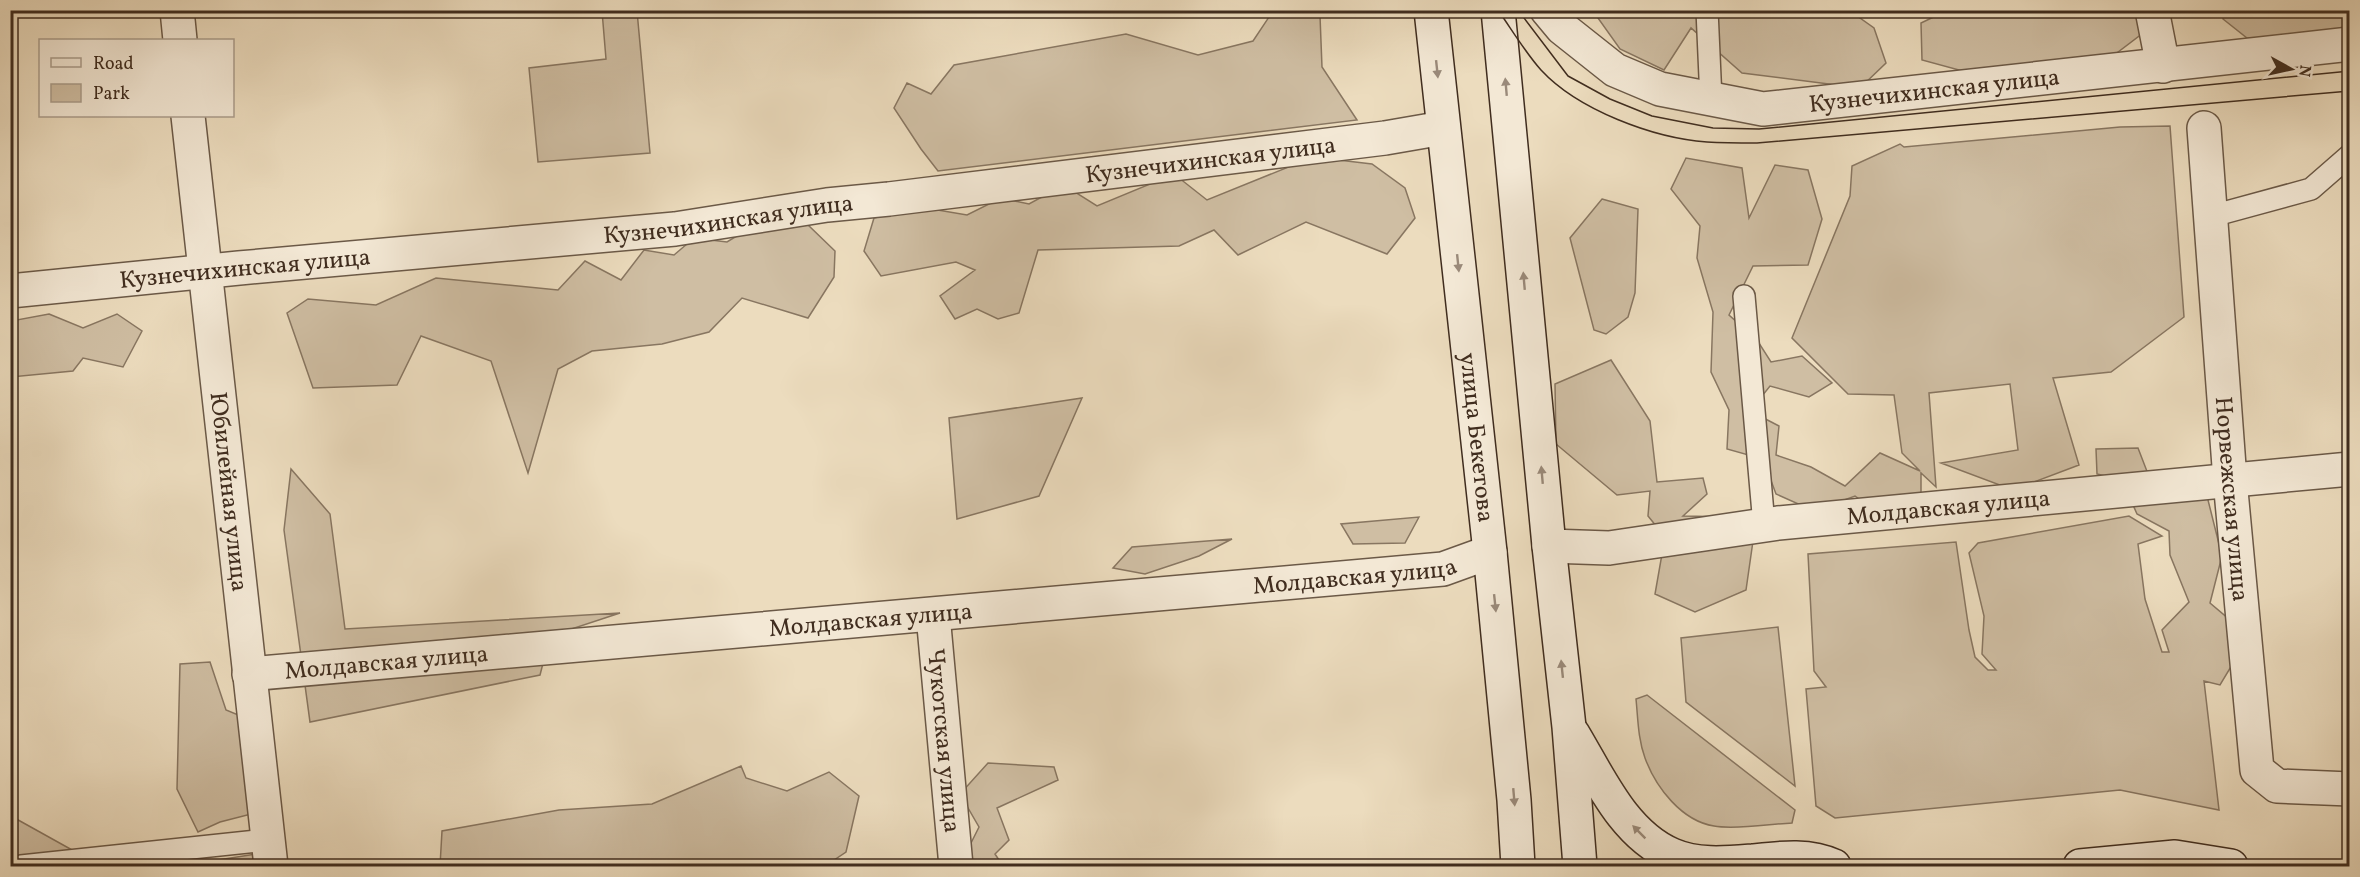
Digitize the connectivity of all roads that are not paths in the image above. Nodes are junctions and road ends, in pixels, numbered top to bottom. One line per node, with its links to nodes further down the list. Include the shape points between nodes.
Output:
1 (177, 10): 7 (street)
2 (1431, 10): 12 (street, улица Бекетова, one-way to 12)
3 (1498, 10): 22 (street, one-way to 3)
4 (1547, 10): 10 (street, Кузнечихинская улица, via 1562,28 1615,70 1660,90)
5 (1707, 10): 10 (lane)
6 (2152, 10): 9 (street)
7 (180, 39)
8 (2349, 44): 9 (street, Кузнечихинская улица)
9 (2163, 66): 10 (street, Кузнечихинская улица, via 1763,110)
10 (1711, 100)
11 (188, 117): 16 (street, Юбилейная улица)
12 (1443, 128): 16 (street, Кузнечихинская улица, via 1350,143 827,205 675,229); 23 (street, улица Бекетова, one-way to 23)
13 (2204, 128): 15 (street, Норвежская улица)
14 (2349, 155): 15 (lane, via 2311,189)
15 (2212, 216): 20 (street, Норвежская улица)
16 (205, 271): 17 (street, Кузнечихинская улица); 25 (street, Юбилейная улица)
17 (10, 291)
18 (1744, 296): 21 (lane)
19 (2349, 469): 20 (street, Молдавская улица)
20 (2230, 480): 21 (street, Молдавская улица); 27 (street, Норвежская улица, via 2257,770 2277,786)
21 (1764, 525): 22 (street, Молдавская улица, via 1609,549)
22 (1549, 546): 26 (street, one-way to 22)
23 (1490, 552): 24 (street, Молдавская улица, via 1443,569); 31 (street, улица Бекетова, one-way to 31)
24 (933, 615): 25 (street, Молдавская улица); 30 (street, Чукотская улица)
25 (249, 674): 28 (street, Юбилейная улица)
26 (1569, 727): 32 (street); 33 (street, one-way to 26, via 1823,861 1791,857 1724,863 1673,856 1650,843 1622,815)
27 (2349, 789)
28 (269, 853): 29 (lane)
29 (21, 867)
30 (956, 867)
31 (1518, 867)
32 (1580, 867)
33 (1834, 867)
34 (2080, 867): 35 (street, via 2175,857)
35 (2231, 867)

